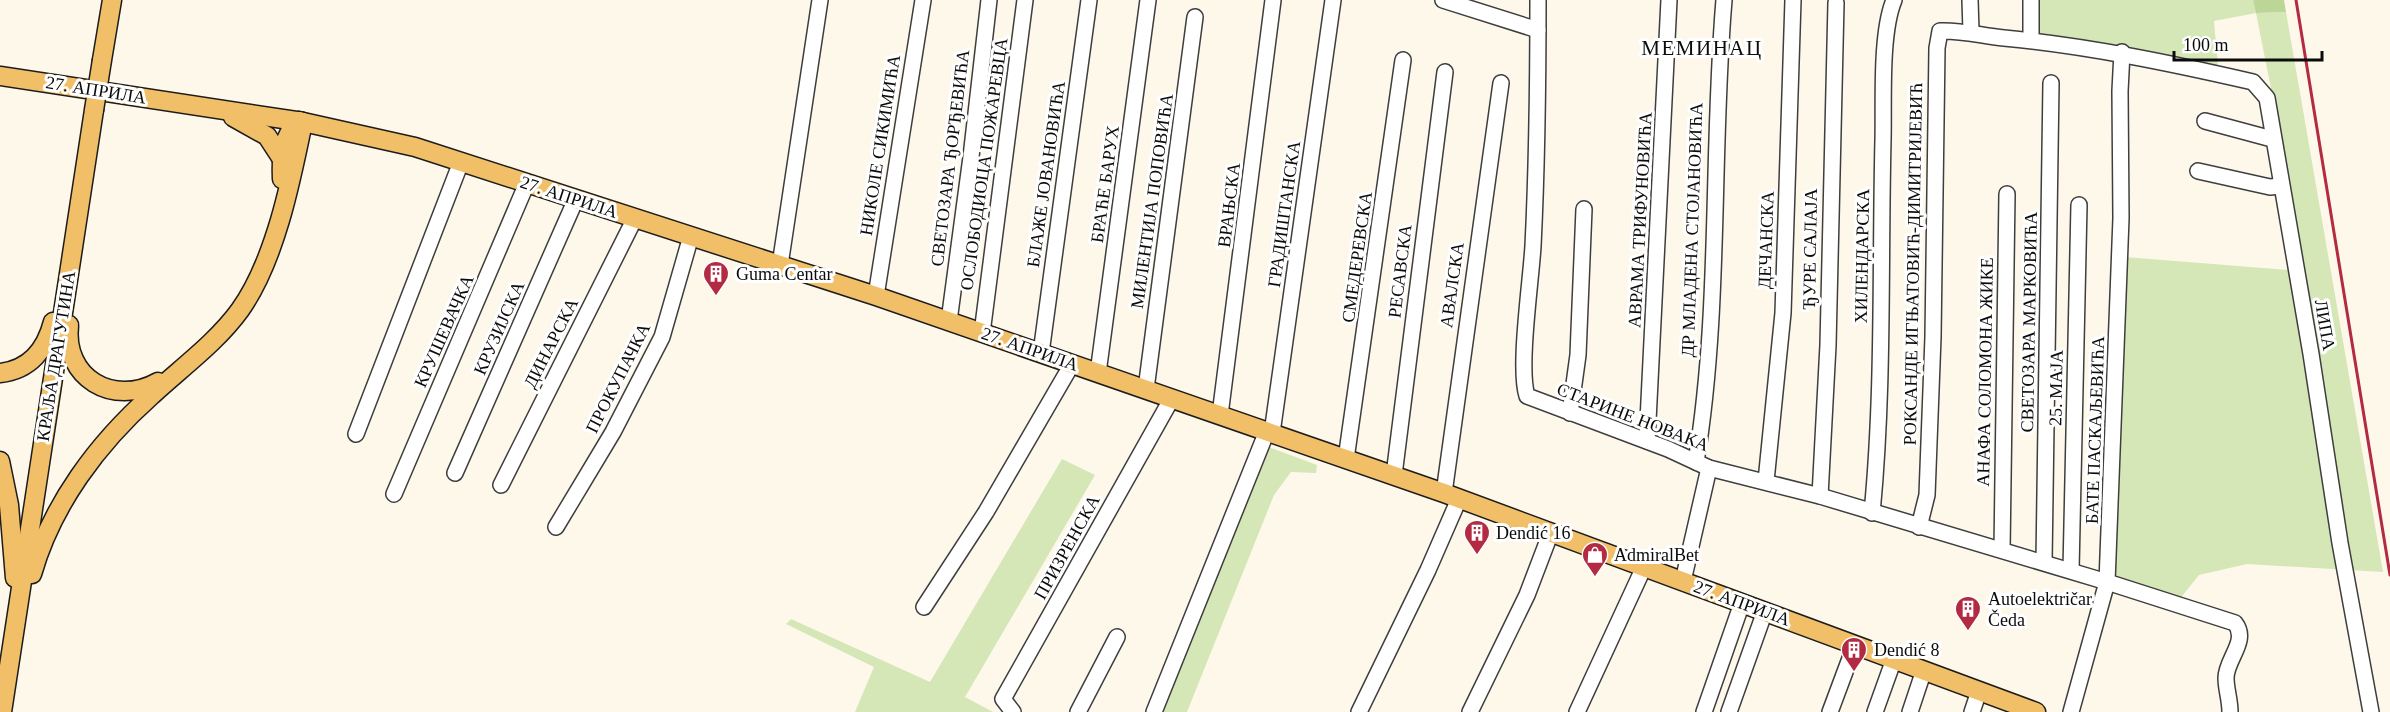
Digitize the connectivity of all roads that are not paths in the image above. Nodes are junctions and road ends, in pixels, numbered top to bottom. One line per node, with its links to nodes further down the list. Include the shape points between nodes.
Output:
1 (112, 0): 46 (main road, КРАЉА ДРАГУТИНА, bridge)
2 (820, 0): 45 (street)
3 (923, 0): 47 (street, НИКОЛЕ СИКИМИЋА)
4 (989, 0): 48 (street, СВЕТОЗАРА ЂОРЂЕВИЋА)
5 (1025, 0): 49 (street, ОСЛОБОДИОЦА ПОЖАРЕВЦА)
6 (1089, 0): 50 (street, БЛАЖЕ ЈОВАНОВИЋА)
7 (1148, 0): 53 (street, БРАЋЕ БАРУХ)
8 (1273, 0): 58 (street, ВРАЊСКА)
9 (1333, 0): 59 (street, ГРАДИШТАНСКА)
10 (1443, 0): 20 (street)
11 (1538, 0): 20 (street, СТАРИНЕ НОВАКА)
12 (1669, 0): 61 (street, АВРАМА ТРИФУНОВИЋА)
13 (1724, 0): 64 (street, ДР МЛАДЕНА СТОЈАНОВИЋА)
14 (1793, 0): 67 (street, ДЕЧАНСКА, via 1783,313)
15 (1894, 0): 72 (street, ХИЛЕНДАРСКА, via 1887,30 1884,94 1880,391)
16 (1970, 0): 21 (street)
17 (2031, 0): 22 (street)
18 (1836, 3): 71 (street, ЂУРЕ САЛАЈА, via 1828,345)
19 (1196, 17): 55 (street, МИЛЕНТИЈА ПОПОВИЋА)
20 (1538, 30): 57 (street, СТАРИНЕ НОВАКА, via 1525,389 1527,396)
21 (1971, 31): 22 (street, ЛИПА); 74 (street, РОКСАНДЕ ИГЊАТОВИЋ-ДИМИТРИЈЕВИЋ, via 1940,31 1938,37 1927,495)
22 (2031, 40): 23 (street, ЛИПА)
23 (2122, 52): 32 (street, ЛИПА, via 2253,82 2266,98); 81 (street, БАТЕ ПАСКАЉЕВИЋА, via 2121,230)
24 (1403, 60): 62 (street, СМЕДЕРЕВСКА)
25 (1445, 72): 66 (street, РЕСАВСКА)
26 (0, 76): 29 (main road, 27. АПРИЛА)
27 (1501, 83): 70 (street, АВАЛСКА)
28 (2051, 83): 77 (street, СВЕТОЗАРА МАРКОВИЋА)
29 (218, 109): 30 (main road, 27. АПРИЛА); 33 (main road, via 263,132)
30 (301, 121): 33 (main road, via 287,135); 34 (main road, 27. АПРИЛА); 40 (main road)
31 (2205, 121): 32 (street)
32 (2272, 139): 37 (street, ЛИПА)
33 (282, 159): 40 (main road)
34 (461, 162): 36 (main road, 27. АПРИЛА); 60 (street)
35 (2198, 171): 37 (street)
36 (527, 183): 39 (main road, 27. АПРИЛА); 69 (street, КРУШЕВАЧКА)
37 (2281, 186): 107 (street, ЛИПА)
38 (2007, 194): 76 (street, АНАФА СОЛОМОНА ЖИКЕ)
39 (576, 199): 43 (main road, 27. АПРИЛА); 65 (street, КРУЗИЈСКА)
40 (283, 202): 54 (main road, via 273,243 248,298 217,336)
41 (2079, 206): 79 (street, 25. МАЈА)
42 (1584, 209): 57 (street, via 1578,355)
43 (635, 218): 44 (main road, 27. АПРИЛА); 68 (street, ДИНАРСКА)
44 (692, 236): 45 (main road, 27. АПРИЛА); 73 (street, ПРОКУПАЧКА, via 662,337 613,432)
45 (780, 265): 47 (main road, 27. АПРИЛА)
46 (66, 291): 52 (main road, via 57,302 48,339 38,354 20,368); 54 (main road, via 70,348 89,378 111,390 131,393); 85 (main road, КРАЉА ДРАГУТИНА)
47 (876, 296): 48 (main road, 27. АПРИЛА)
48 (949, 321): 49 (main road, 27. АПРИЛА)
49 (982, 333): 50 (main road, 27. АПРИЛА)
50 (1041, 353): 51 (main road, 27. АПРИЛА)
51 (1072, 364): 53 (main road, 27. АПРИЛА); 83 (street, via 986,512)
52 (0, 373)
53 (1098, 373): 55 (main road, 27. АПРИЛА)
54 (174, 375): 85 (main road, via 115,430 64,501 39,554)
55 (1146, 389): 56 (main road, 27. АПРИЛА)
56 (1172, 398): 58 (main road, 27. АПРИЛА); 93 (street, ПРИЗРЕНСКА, via 1003,699)
57 (1570, 413): 61 (street, СТАРИНЕ НОВАКА)
58 (1220, 415): 59 (main road, 27. АПРИЛА)
59 (1269, 432): 62 (main road, 27. АПРИЛА); 95 (street, ГРАДИШТАНСКА)
60 (356, 434)
61 (1647, 441): 64 (street, СТАРИНЕ НОВАКА)
62 (1346, 459): 66 (main road, 27. АПРИЛА)
63 (0, 461): 85 (main road, via 12,524)
64 (1702, 465): 67 (street, СТАРИНЕ НОВАКА); 80 (street, ДР МЛАДЕНА СТОЈАНОВИЋА)
65 (455, 473)
66 (1394, 475): 70 (main road, 27. АПРИЛА)
67 (1766, 481): 71 (street, СТАРИНЕ НОВАКА)
68 (501, 485)
69 (394, 494)
70 (1451, 496): 75 (main road, 27. АПРИЛА); 96 (street, АВАЛСКА, via 1428,570)
71 (1820, 496): 72 (street, СТАРИНЕ НОВАКА)
72 (1872, 513): 74 (street, СТАРИНЕ НОВАКА)
73 (556, 527)
74 (1919, 527): 76 (street, СТАРИНЕ НОВАКА)
75 (1551, 532): 78 (main road, 27. АПРИЛА); 97 (street, via 1527,595)
76 (2002, 550): 77 (street, СТАРИНЕ НОВАКА)
77 (2044, 562): 79 (street, СТАРИНЕ НОВАКА)
78 (1644, 567): 80 (main road, 27. АПРИЛА); 98 (street)
79 (2071, 570): 81 (street, СТАРИНЕ НОВАКА)
80 (1683, 581): 82 (main road, 27. АПРИЛА)
81 (2107, 582): 105 (street, БАТЕ ПАСКАЉЕВИЋА); 106 (street, via 2238,626 2240,640 2226,677)
82 (1742, 603): 84 (main road, 27. АПРИЛА); 99 (street)
83 (924, 607)
84 (1765, 611): 87 (main road, 27. АПРИЛА); 100 (street)
85 (15, 627): 92 (main road, КРАЉА ДРАГУТИНА)
86 (1117, 637): 94 (street)
87 (1855, 645): 88 (main road, 27. АПРИЛА); 101 (street)
88 (1894, 659): 89 (main road, 27. АПРИЛА); 102 (street)
89 (1924, 670): 90 (main road, 27. АПРИЛА); 103 (street)
90 (1979, 691): 91 (main road, 27. АПРИЛА); 104 (street)
91 (2026, 710)
92 (2, 712)
93 (1013, 712)
94 (1078, 712)
95 (1154, 712)
96 (1359, 712)
97 (1470, 712)
98 (1577, 712)
99 (1704, 712)
100 (1730, 712)
101 (1830, 712)
102 (1875, 712)
103 (1910, 712)
104 (1972, 712)
105 (2071, 712)
106 (2230, 712)
107 (2371, 712)

